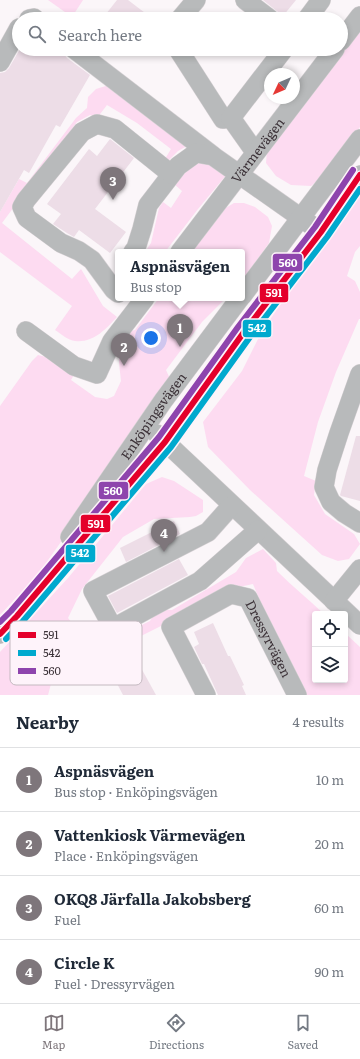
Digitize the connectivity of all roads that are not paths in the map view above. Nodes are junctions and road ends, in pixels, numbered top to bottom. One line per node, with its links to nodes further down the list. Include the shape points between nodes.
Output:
1 (196, 0): 4 (street)
2 (245, 0): 5 (street)
3 (321, 0): 6 (street)
4 (186, 12)
5 (261, 12)
6 (312, 12)
7 (360, 16): 8 (street)
8 (348, 32)
9 (12, 41): 14 (street)
10 (83, 56): 18 (street)
11 (182, 56): 15 (street, via 223,119)
12 (279, 56): 15 (street)
13 (330, 56): 17 (street, Värmevägen)
14 (0, 62)
15 (231, 118): 17 (street)
16 (360, 139): 22 (street, Enköpingsvägen)
17 (255, 152): 20 (street, Värmevägen)
18 (213, 156): 19 (street, via 196,153); 20 (street)
19 (171, 174): 24 (street, via 148,205); 26 (street, via 115,129 97,124 82,132 26,200 22,208 27,218 61,243 92,260)
20 (239, 174): 22 (street); 25 (street, Värmevägen)
21 (360, 175): 23 (street, Enköpingsvägen)
22 (301, 218): 23 (street); 27 (street, Enköpingsvägen)
23 (321, 232): 33 (street, Enköpingsvägen, via 244,332)
24 (135, 249)
25 (182, 249)
26 (115, 283)
27 (245, 292)
28 (124, 301): 30 (street, via 112,341 97,374 74,366)
29 (238, 301): 32 (street, Enköpingsvägen)
30 (26, 331)
31 (360, 374): 35 (street, via 327,470 324,487 331,502)
32 (146, 425): 33 (street); 39 (street, Enköpingsvägen)
33 (165, 442): 34 (street); 39 (street, Enköpingsvägen)
34 (232, 505): 36 (street); 41 (street, via 208,532 93,591)
35 (360, 523)
36 (258, 530): 38 (street); 42 (street, via 200,581)
37 (360, 569): 38 (street)
38 (334, 600): 44 (street)
39 (16, 616): 40 (street, Enköpingsvägen)
40 (12, 621)
41 (109, 621)
42 (126, 621)
43 (10, 623): 45 (street, Enköpingsvägen)
44 (360, 625)
45 (0, 634)
46 (206, 695): 47 (street, Dressyrvägen, via 171,627 231,594 248,598)
47 (297, 695)

